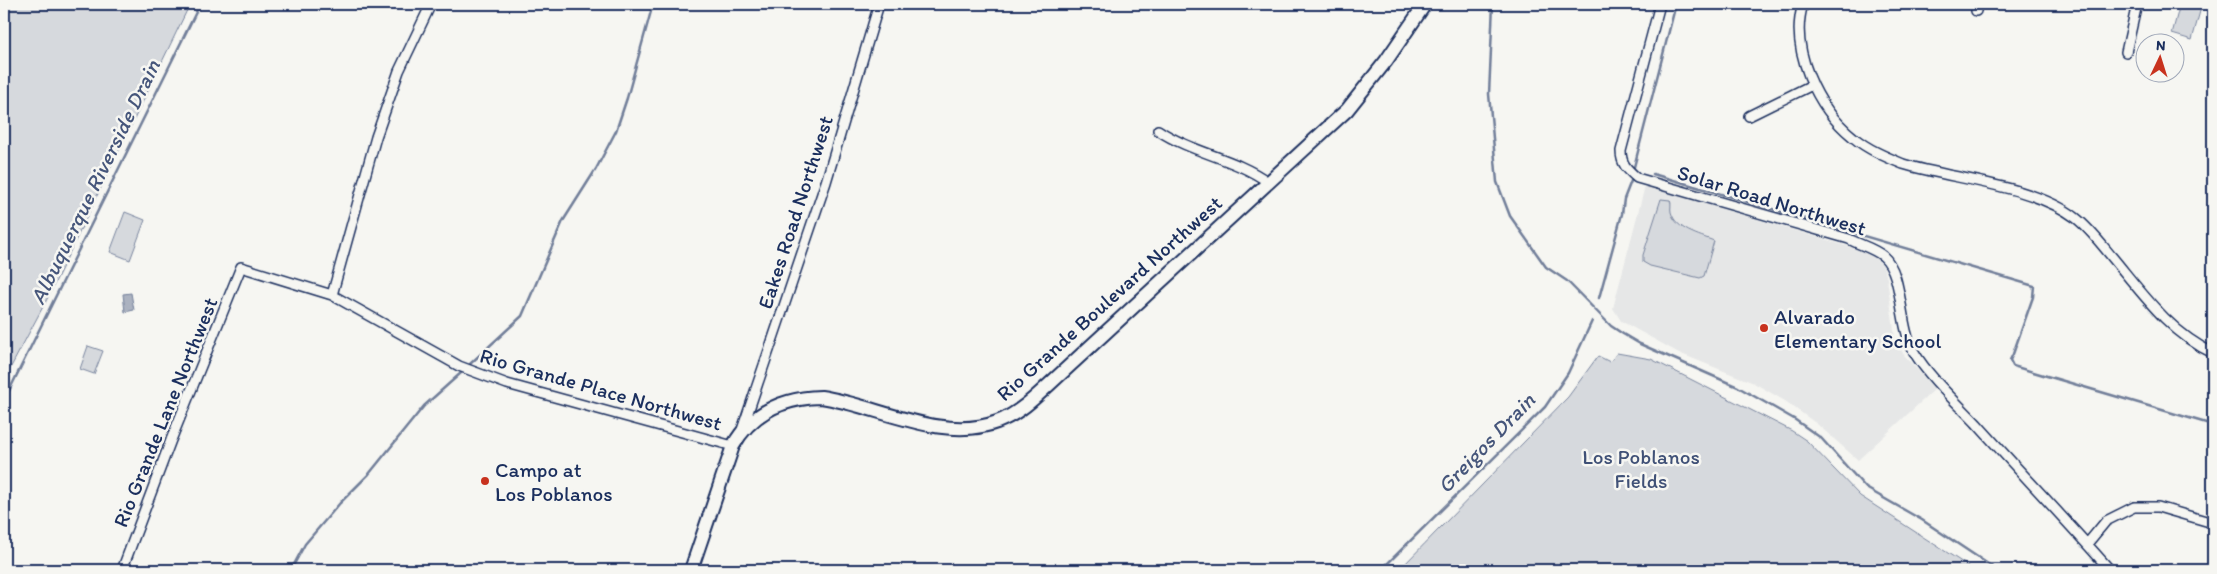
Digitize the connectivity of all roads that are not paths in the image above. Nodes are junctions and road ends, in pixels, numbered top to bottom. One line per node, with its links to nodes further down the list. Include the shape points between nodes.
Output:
1 (431, 4): 13 (street, via 399,71 376,137)
2 (879, 4): 15 (street, Eakes Road Northwest, via 826,182)
3 (1425, 4): 11 (street, Rio Grande Boulevard Northwest, via 1347,110)
4 (1660, 4): 18 (street, Solar Road Northwest, via 1621,161 1637,178 1849,239 1884,257 1896,280 1907,339 1915,354)
5 (1803, 4): 8 (street, via 1799,42)
6 (2137, 4): 7 (street)
7 (2126, 52)
8 (1812, 85): 9 (street); 14 (street, via 1852,137 1887,158 2033,196 2077,218 2148,301 2191,341)
9 (1749, 116)
10 (1158, 130): 11 (street, via 1174,140 1252,171)
11 (1268, 182): 15 (street, Rio Grande Boulevard Northwest, via 1014,414 977,427 953,429 835,399 812,397 783,403 761,414)
12 (241, 267): 13 (street, Rio Grande Place Northwest); 19 (street, Rio Grande Lane Northwest)
13 (332, 295): 16 (street, Rio Grande Place Northwest, via 459,366 506,384)
14 (2213, 353)
15 (742, 430): 16 (street, Rio Grande Boulevard Northwest)
16 (733, 446): 20 (street, Rio Grande Boulevard Northwest)
17 (2213, 523): 18 (street, via 2158,507 2134,507 2106,521)
18 (2087, 544): 21 (street, Solar Road Northwest)
19 (122, 570)
20 (691, 570)
21 (2110, 570)

